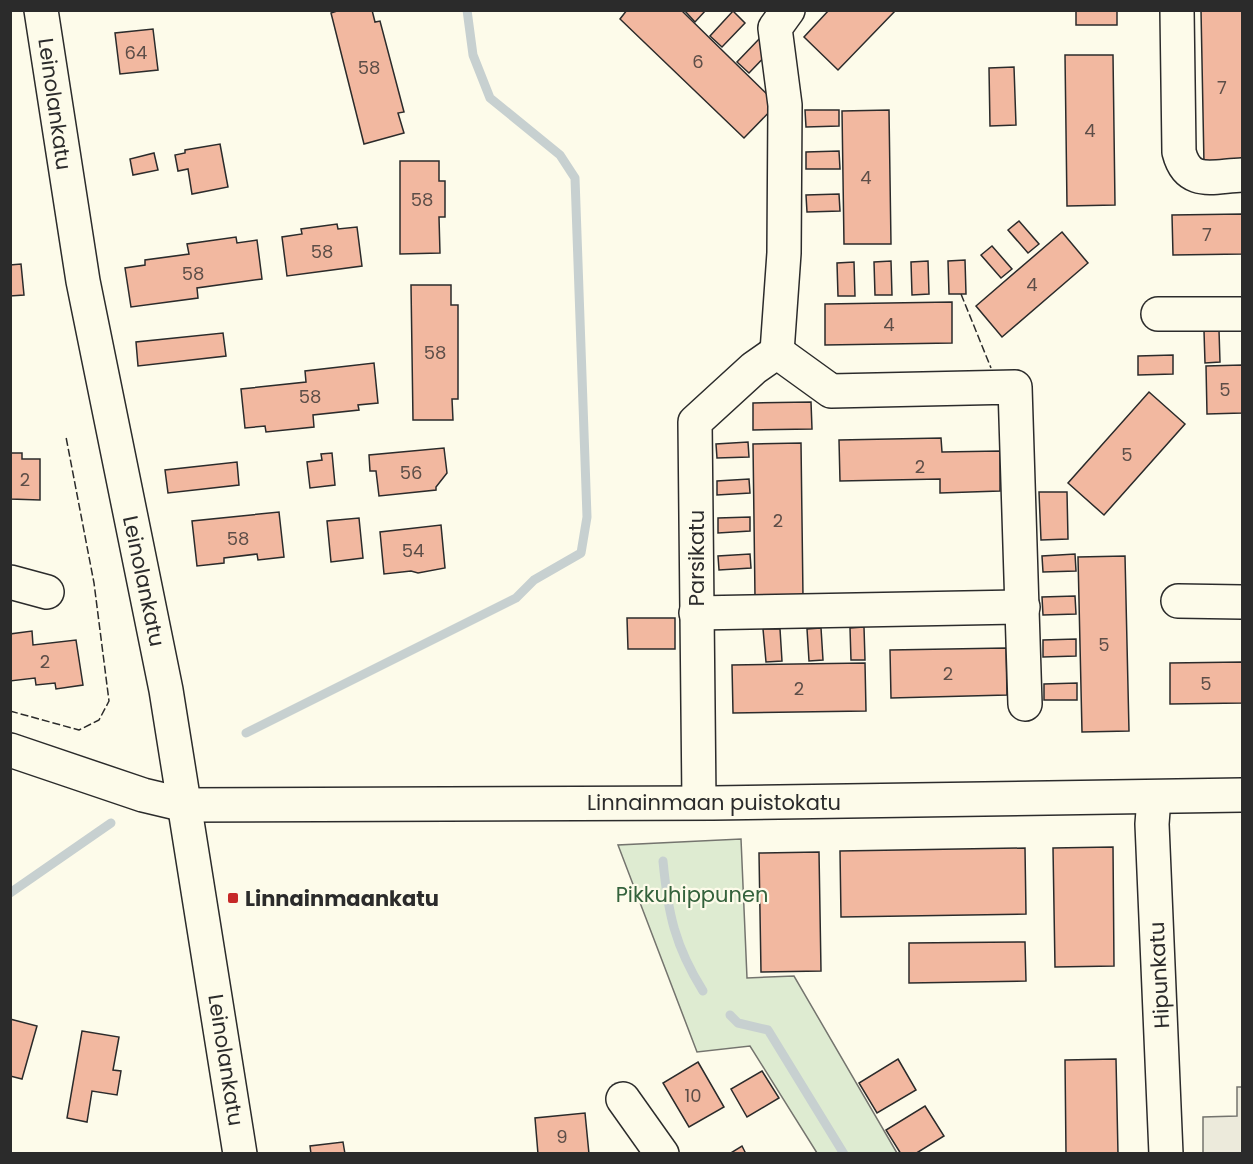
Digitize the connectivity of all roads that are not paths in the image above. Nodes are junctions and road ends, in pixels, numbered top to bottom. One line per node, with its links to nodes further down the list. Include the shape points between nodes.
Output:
1 (41, 10): 19 (street, Leinolankatu, via 71,215 166,690)
2 (788, 10): 7 (street, via 775,28 785,105 784,253)
3 (1177, 10): 4 (street, via 1179,153 1184,167 1190,174 1200,176)
4 (1242, 175)
5 (1158, 314): 6 (street)
6 (1242, 314)
7 (777, 352): 12 (street, via 831,391 1015,387); 13 (street, Parsikatu, via 695,422)
8 (10, 582): 9 (street)
9 (47, 592)
10 (1178, 601): 11 (street)
11 (1242, 602)
12 (1023, 607): 13 (street); 14 (street)
13 (696, 613): 18 (street, Parsikatu)
14 (1025, 704)
15 (10, 750): 19 (street, via 142,795)
16 (1242, 795): 17 (street, Linnainmaan puistokatu)
17 (1154, 797): 18 (street, Linnainmaan puistokatu); 23 (street, Hipunkatu)
18 (699, 802): 19 (street, Linnainmaan puistokatu)
19 (185, 805): 21 (street, Leinolankatu)
20 (623, 1099): 22 (street)
21 (240, 1154)
22 (662, 1154)
23 (1166, 1154)

